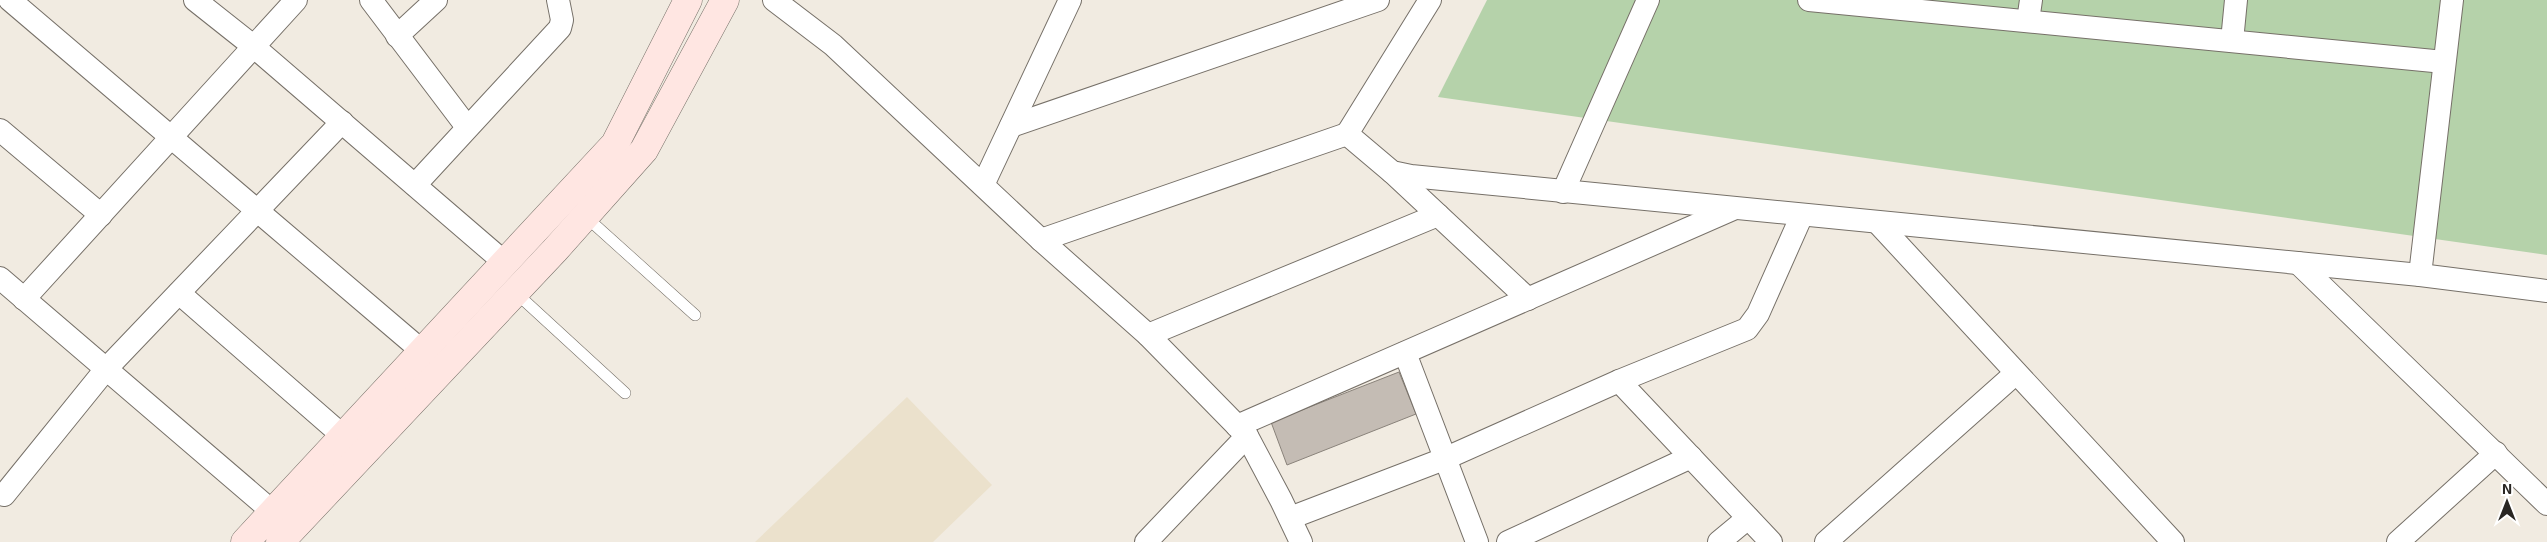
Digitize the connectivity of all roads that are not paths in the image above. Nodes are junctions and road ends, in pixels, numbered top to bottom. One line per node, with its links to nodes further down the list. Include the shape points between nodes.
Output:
1 (10, 0): 27 (street)
2 (195, 0): 20 (street)
3 (295, 0): 20 (street)
4 (372, 0): 18 (street)
5 (436, 0): 18 (street)
6 (558, 0): 24 (street, via 562,20 560,28)
7 (688, 0): 40 (street, via 615,144)
8 (725, 0): 37 (street, via 644,150)
9 (774, 0): 30 (street, via 833,45)
10 (1070, 0): 23 (street)
11 (1378, 0): 23 (street)
12 (1430, 0): 26 (street)
13 (1648, 0): 31 (street)
14 (1816, 0): 17 (street)
15 (2236, 0): 19 (street)
16 (2452, 0): 21 (street)
17 (2030, 11): 19 (street)
18 (397, 36): 24 (street)
19 (2232, 41): 21 (street)
20 (253, 46): 22 (street); 27 (street)
21 (2444, 62): 42 (street)
22 (342, 122): 29 (street); 33 (street)
23 (1011, 126): 30 (street)
24 (468, 127): 29 (street)
25 (0, 130): 34 (street)
26 (1347, 134): 28 (street); 39 (street)
27 (171, 138): 33 (street); 34 (street)
28 (1392, 172): 31 (street); 35 (street)
29 (415, 185): 40 (street)
30 (983, 185): 39 (street)
31 (1563, 192): 32 (street)
32 (1734, 208): 36 (street); 48 (street)
33 (257, 211): 46 (street); 51 (street)
34 (101, 215): 47 (street)
35 (1438, 215): 48 (street); 50 (street)
36 (1802, 215): 38 (street); 55 (street, via 1758,314 1747,329)
37 (585, 216): 45 (street); 49 (lane)
38 (1877, 222): 41 (street); 54 (street)
39 (1041, 240): 50 (street)
40 (504, 262): 51 (street)
41 (2298, 263): 42 (street); 59 (street)
42 (2420, 275): 44 (street)
43 (0, 278): 47 (street)
44 (2547, 291)
45 (515, 292): 56 (lane); 68 (street)
46 (179, 293): 53 (street); 58 (street)
47 (24, 299): 53 (street)
48 (1528, 299): 52 (street)
49 (695, 315)
50 (1148, 335): 57 (street)
51 (422, 352): 58 (street)
52 (1405, 353): 57 (street); 61 (street)
53 (106, 369): 62 (street); 64 (street)
54 (2016, 372): 75 (street); 76 (street)
55 (1619, 381): 60 (street); 61 (street)
56 (625, 393)
57 (1242, 431): 65 (street); 69 (street)
58 (343, 436): 64 (street)
59 (2496, 453): 63 (street); 77 (street)
60 (1691, 457): 66 (street); 72 (street)
61 (1444, 459): 65 (street); 71 (street)
62 (4, 496)
63 (2547, 504)
64 (273, 512): 67 (street)
65 (1290, 518): 70 (street)
66 (1748, 518): 73 (street); 74 (street)
67 (245, 542)
68 (280, 542)
69 (1146, 542)
70 (1300, 542)
71 (1477, 542)
72 (1508, 542)
73 (1720, 542)
74 (1771, 542)
75 (1826, 542)
76 (2172, 542)
77 (2398, 542)

